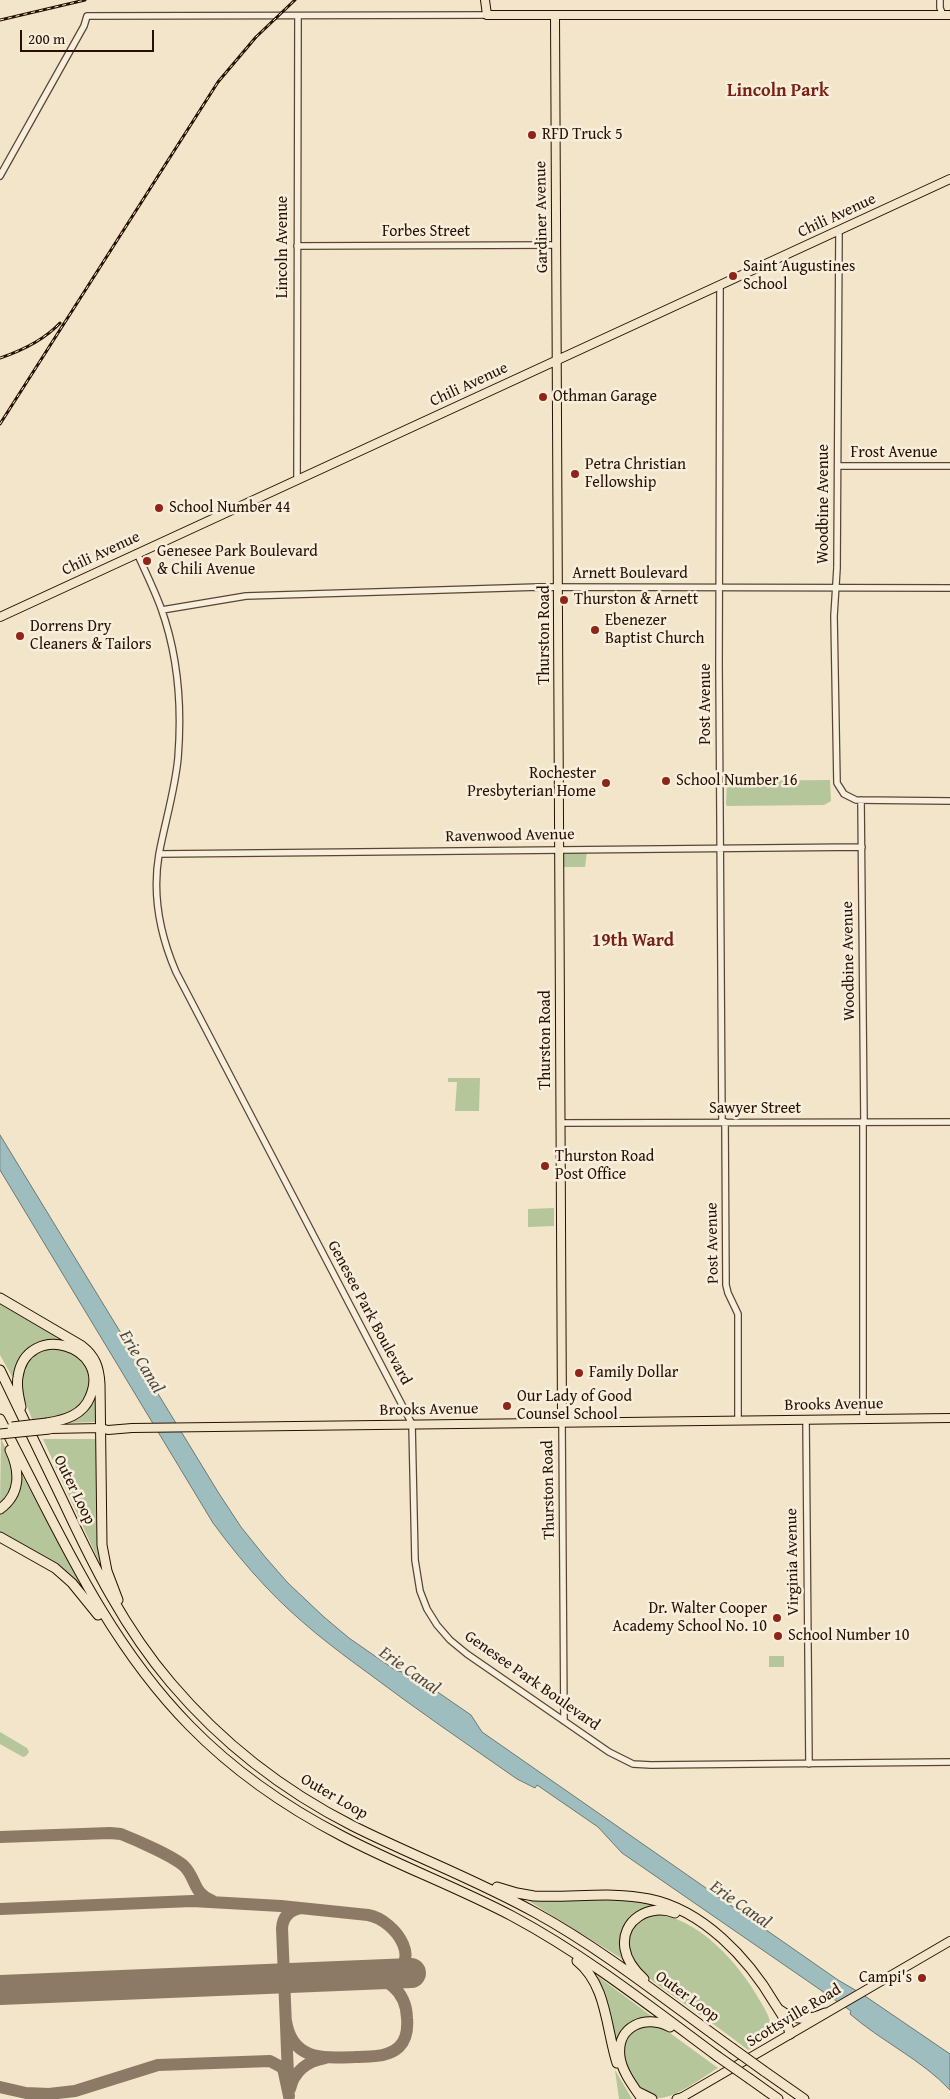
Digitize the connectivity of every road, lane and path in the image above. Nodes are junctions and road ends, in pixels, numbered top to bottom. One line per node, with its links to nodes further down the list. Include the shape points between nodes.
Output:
1 (485, 0): 3 (main road)
2 (940, 0): 5 (street, via 940,8)
3 (487, 15): 4 (main road); 6 (street)
4 (555, 15): 5 (main road); 10 (main road, Gardiner Avenue)
5 (946, 15)
6 (298, 16): 7 (street, via 87,16); 11 (street, Lincoln Avenue)
7 (0, 176)
8 (950, 179): 9 (main road, Chili Avenue)
9 (839, 231): 12 (main road, Chili Avenue); 14 (street, Woodbine Avenue)
10 (556, 245): 11 (street, Forbes Street); 13 (main road, Gardiner Avenue)
11 (297, 246): 16 (street, Lincoln Avenue)
12 (720, 285): 13 (main road, Chili Avenue); 18 (street, Post Avenue)
13 (558, 359): 16 (main road, Chili Avenue); 19 (main road, Thurston Road)
14 (838, 466): 15 (street, Frost Avenue); 20 (street, Woodbine Avenue)
15 (950, 466)
16 (297, 478): 17 (main road, Chili Avenue)
17 (137, 553): 22 (street, Genesee Park Boulevard); 23 (main road, Chili Avenue)
18 (719, 587): 19 (street, Arnett Boulevard); 20 (street, Arnett Boulevard); 27 (street, Post Avenue)
19 (559, 588): 22 (street, Arnett Boulevard, via 246,596); 28 (main road, Thurston Road)
20 (836, 588): 21 (street, Arnett Boulevard); 24 (street, Woodbine Avenue, via 836,778 838,787 846,795)
21 (950, 588)
22 (162, 610): 29 (street, Genesee Park Boulevard, via 175,665 179,725 176,775)
23 (0, 617)
24 (861, 800): 25 (street); 26 (street, Woodbine Avenue)
25 (950, 801)
26 (862, 847): 27 (street, Ravenwood Avenue); 31 (street, Woodbine Avenue)
27 (720, 848): 28 (street, Ravenwood Avenue); 30 (street, Post Avenue)
28 (559, 850): 29 (street, Ravenwood Avenue); 33 (main road, Thurston Road)
29 (159, 854): 43 (street, Genesee Park Boulevard, via 158,916 176,972)
30 (724, 1122): 31 (street, Sawyer Street); 33 (street, Sawyer Street); 40 (street, Post Avenue, via 726,1285 738,1314)
31 (864, 1122): 32 (street, Sawyer Street); 38 (street, Woodbine Avenue)
32 (950, 1122)
33 (560, 1123): 41 (main road, Thurston Road)
34 (0, 1298): 45 (highway, via 82,1346 94,1357 99,1376)
35 (0, 1370): 39 (highway, Outer Loop)
36 (950, 1418): 38 (main road, Brooks Avenue)
37 (806, 1419): 38 (main road, Brooks Avenue); 40 (main road, Brooks Avenue); 53 (street, Virginia Avenue)
38 (863, 1419)
39 (24, 1420): 44 (highway, via 17,1383 22,1364 35,1350 60,1344 73,1348 87,1360 93,1389 88,1402 77,1414); 49 (highway, Outer Loop, via 101,1580)
40 (738, 1420): 41 (main road, Brooks Avenue)
41 (562, 1422): 43 (main road, Brooks Avenue); 51 (street, Thurston Road)
42 (1, 1424): 44 (highway, bridge); 47 (highway, via 18,1476 13,1495); 50 (highway, Outer Loop, via 94,1597)
43 (412, 1424): 45 (main road, Brooks Avenue); 51 (street, Genesee Park Boulevard, via 416,1566 427,1610 459,1647)
44 (48, 1426): 45 (main road, Brooks Avenue); 46 (highway, bridge)
45 (101, 1428): 49 (highway, via 105,1564 115,1594)
46 (0, 1434)
47 (0, 1509)
48 (0, 1537): 50 (highway, via 63,1574)
49 (149, 1656): 54 (highway, Outer Loop, via 203,1717 271,1776 346,1823)
50 (133, 1659): 56 (highway, Outer Loop, via 202,1738 279,1800 342,1837 496,1908)
51 (564, 1721): 53 (street, Genesee Park Boulevard, via 618,1757 641,1765)
52 (950, 1762): 53 (street, Genesee Park Boulevard)
53 (809, 1764)
54 (426, 1860): 57 (highway, via 523,1894 633,1896 665,1903 699,1921 732,1948 756,1975); 58 (highway, Outer Loop, via 550,1921)
55 (950, 1941): 59 (main road, Scottsville Road)
56 (567, 1949): 61 (highway, Outer Loop); 62 (highway, via 596,1984 619,2071)
57 (776, 2006): 59 (highway, via 787,2015 798,2018); 60 (highway)
58 (678, 2009): 60 (highway, via 636,1971 625,1949 625,1936 631,1924 653,1909 678,1914 723,1946 748,1973 782,2027); 63 (highway, Outer Loop, bridge)
59 (825, 2013): 60 (main road, Scottsville Road)
60 (790, 2034): 66 (main road, Scottsville Road)
61 (717, 2056): 62 (highway, via 663,2023 641,2022 625,2034 620,2052); 67 (highway, Outer Loop, bridge)
62 (636, 2095): 64 (highway); 65 (highway)
63 (802, 2098)
64 (642, 2099)
65 (652, 2099)
66 (679, 2099)
67 (778, 2099)

